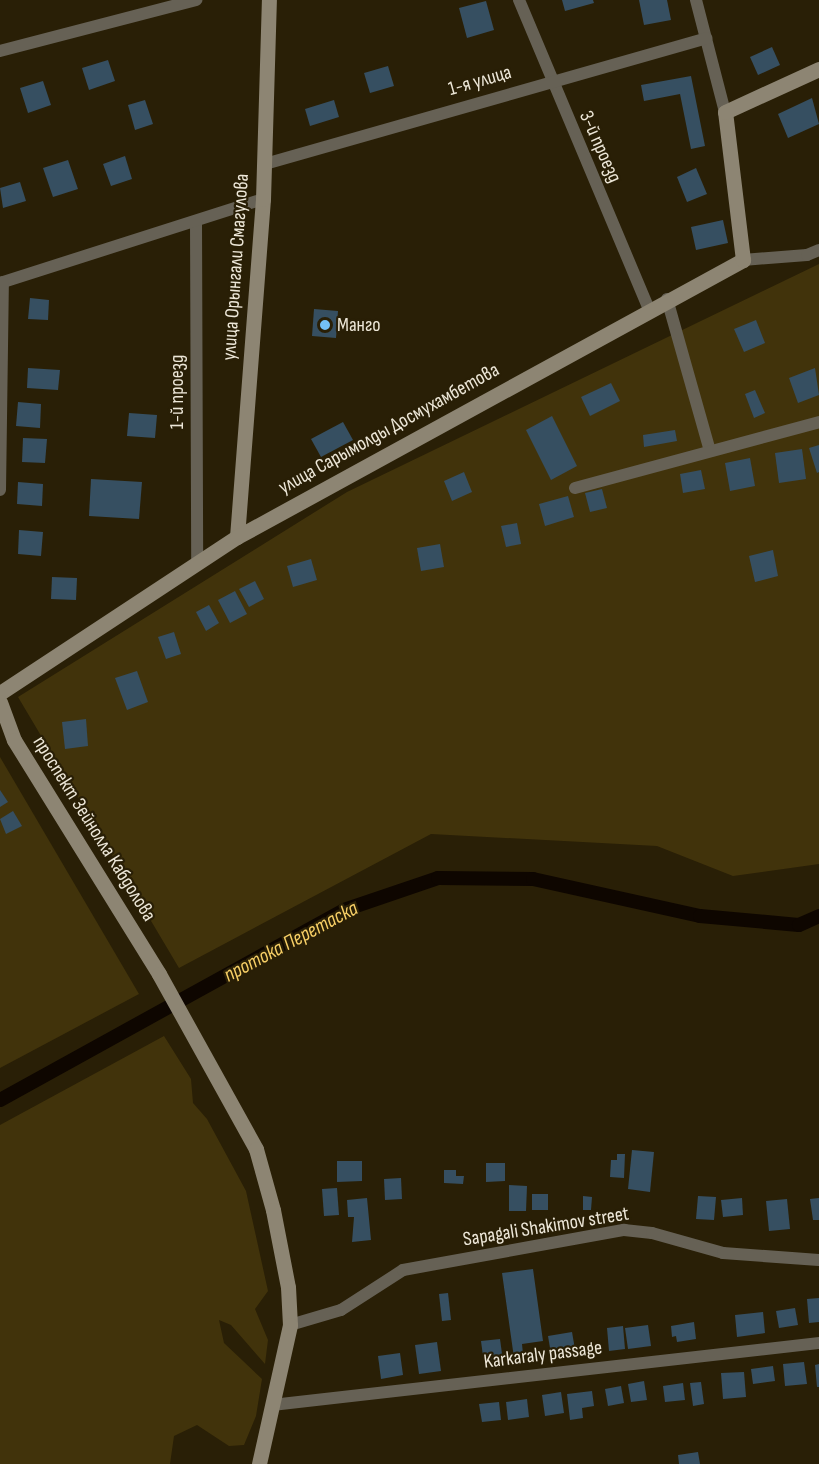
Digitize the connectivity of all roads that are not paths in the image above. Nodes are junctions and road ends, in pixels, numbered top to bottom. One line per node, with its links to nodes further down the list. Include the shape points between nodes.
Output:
1 (196, 0): 7 (street)
2 (268, 0): 11 (main road, улица Орынгали Смагулова)
3 (519, 0): 9 (street, 3-й проезд)
4 (708, 0): 5 (street)
5 (698, 6): 6 (street)
6 (706, 38): 9 (street, 1-я улица); 10 (street)
7 (0, 51)
8 (819, 69): 10 (main road)
9 (550, 81): 11 (street, 1-я улица); 18 (street, 3-й проезд)
10 (725, 112): 15 (main road)
11 (265, 164): 12 (main road, улица Орынгали Смагулова)
12 (263, 200): 13 (street); 23 (main road, улица Орынгали Смагулова)
13 (196, 221): 16 (street); 24 (street, 1-й проезд)
14 (819, 250): 15 (street, улица Сарымолды Досмухамбетова, via 807,255)
15 (743, 260): 17 (main road, улица Сарымолды Досмухамбетова)
16 (1, 283): 22 (street)
17 (667, 299): 18 (main road, улица Сарымолды Досмухамбетова); 20 (street)
18 (649, 309): 23 (main road, улица Сарымолды Досмухамбетова)
19 (819, 422): 20 (street)
20 (710, 452): 21 (street)
21 (575, 488)
22 (0, 490)
23 (237, 537): 24 (main road, улица Сарымолды Досмухамбетова)
24 (197, 563): 25 (main road, улица Сарымолды Досмухамбетова)
25 (0, 693)
26 (0, 702): 28 (main road, проспект Зейнолла Кабдолова, via 14,740 159,974 256,1149 288,1287)
27 (819, 1260): 28 (street, Sapagali Shakimov street, via 723,1253 652,1233 624,1230 403,1270 341,1310)
28 (290, 1325): 30 (main road)
29 (819, 1343): 30 (street, Karkaraly passage)
30 (272, 1405): 31 (main road)
31 (259, 1464)

